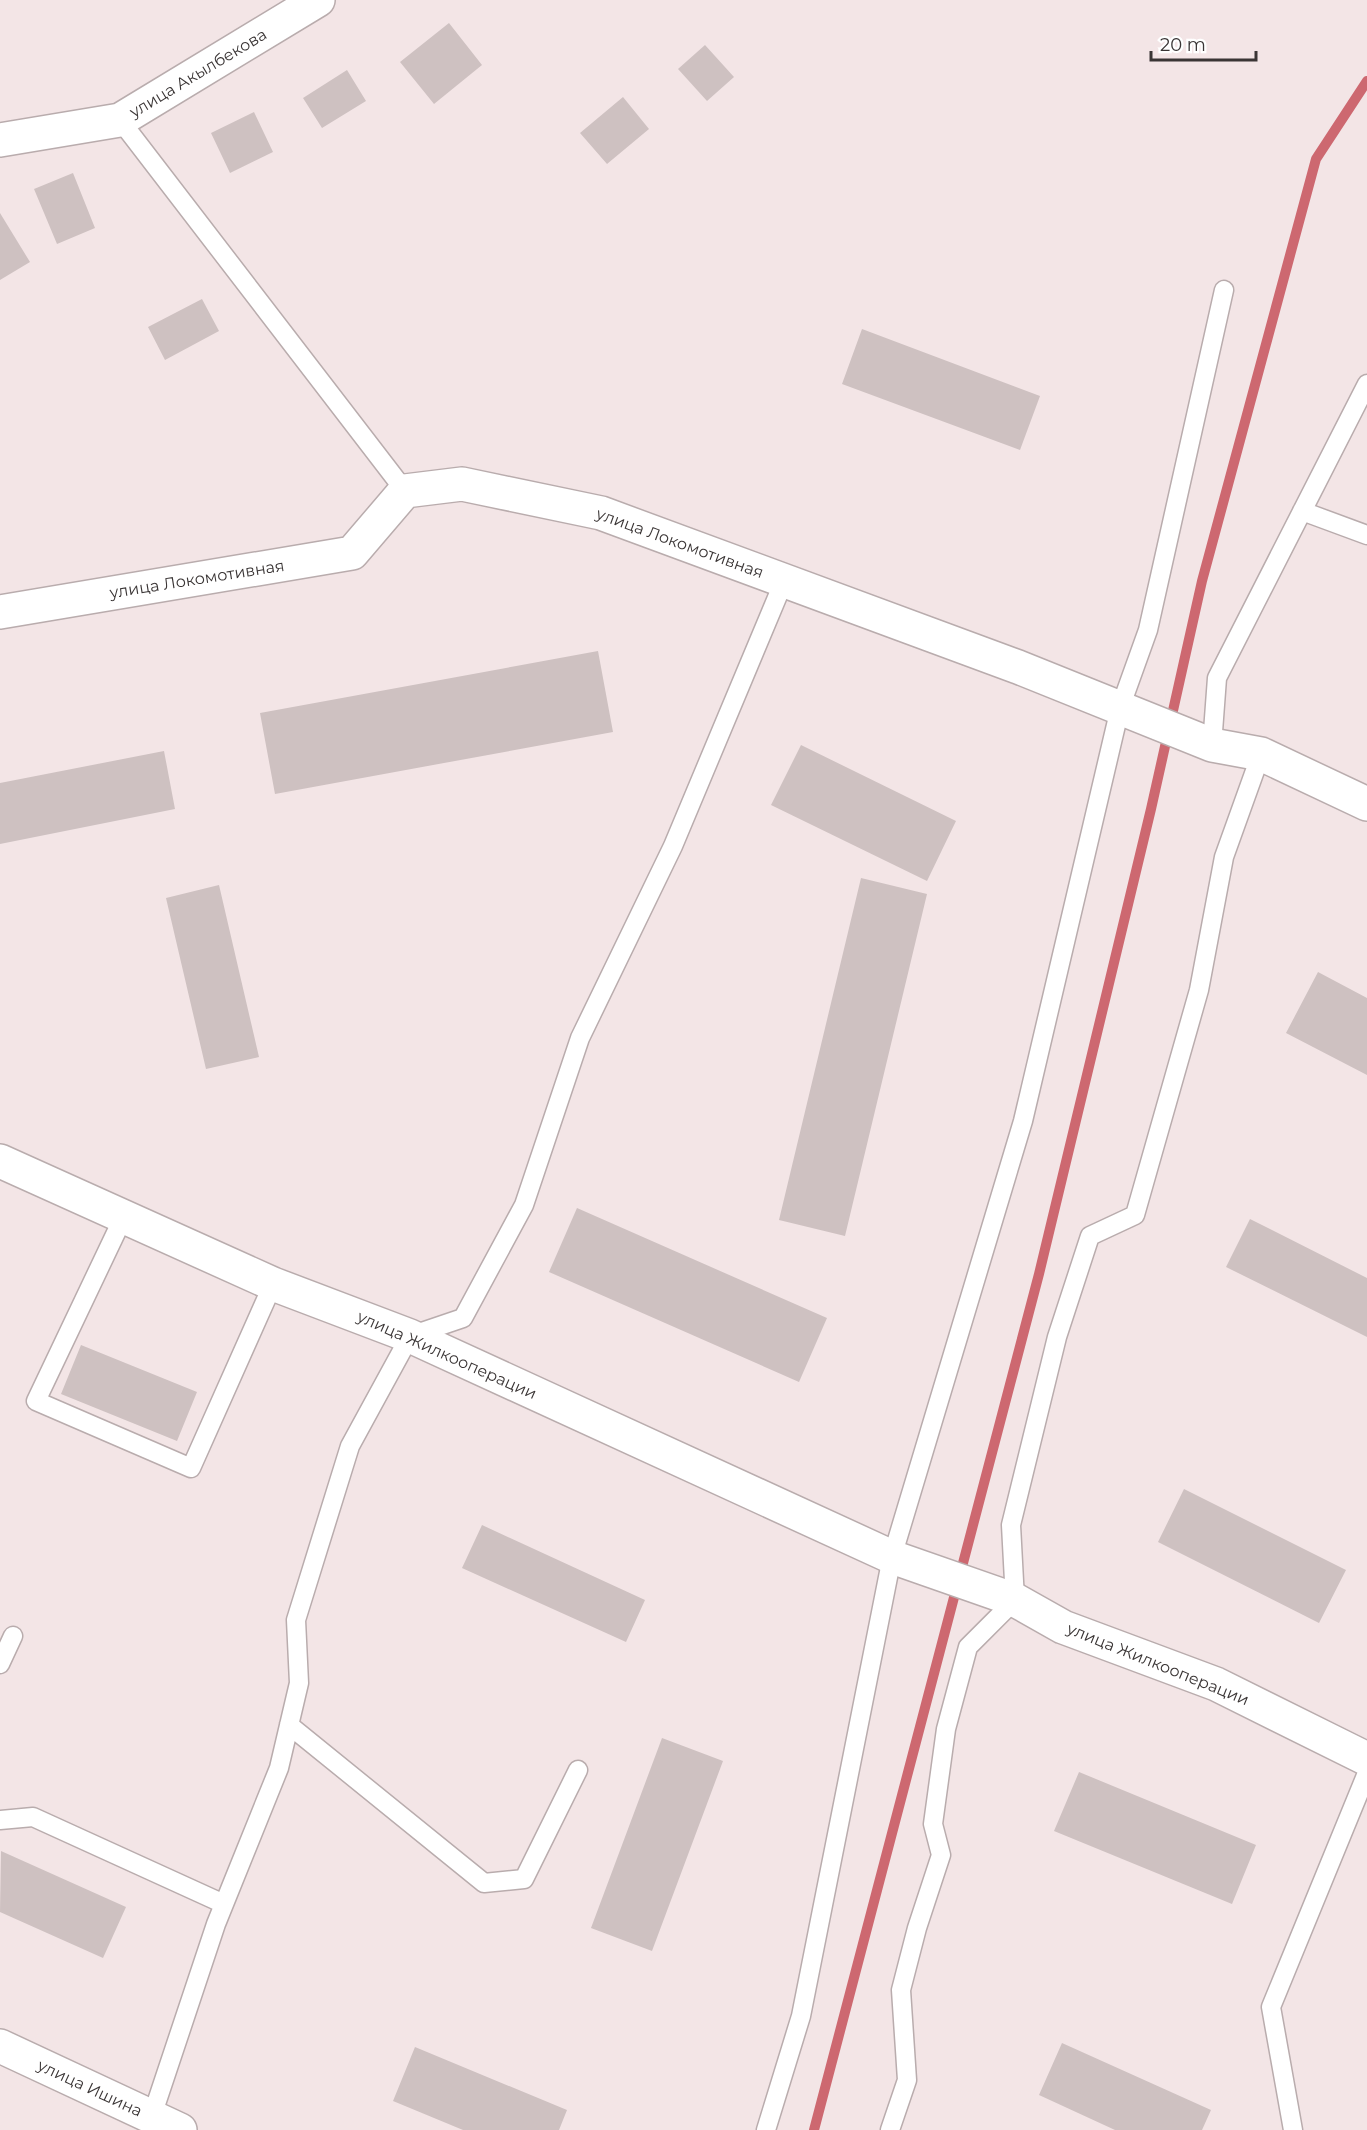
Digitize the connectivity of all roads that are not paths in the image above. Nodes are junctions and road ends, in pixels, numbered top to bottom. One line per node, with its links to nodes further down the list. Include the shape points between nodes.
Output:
1 (318, 0): 2 (street, улица Акылбекова)
2 (120, 120): 3 (street, улица Акылбекова); 6 (lane)
3 (0, 140)
4 (1224, 290): 11 (lane, via 1148,630)
5 (1367, 384): 7 (lane)
6 (405, 491): 9 (street, улица Локомотивная, via 462,484 601,513); 10 (street, улица Локомотивная, via 352,553)
7 (1302, 511): 8 (lane); 12 (lane, via 1217,678)
8 (1367, 535)
9 (784, 581): 11 (street, улица Локомотивная); 18 (lane, via 673,846 580,1038 524,1205 463,1318)
10 (0, 612)
11 (1120, 708): 12 (street, улица Локомотивная); 19 (lane, via 1023,1121)
12 (1212, 745): 13 (street)
13 (1261, 754): 14 (street); 20 (lane, via 1224,857 1199,990 1135,1215 1090,1236 1057,1337 1011,1525)
14 (1367, 804)
15 (0, 1161): 16 (street, улица Жилкооперации)
16 (123, 1218): 17 (street, улица Жилкооперации); 17 (lane, via 36,1401 191,1468)
17 (273, 1284): 18 (street, улица Жилкооперации)
18 (410, 1336): 19 (street, улица Жилкооперации); 23 (lane, via 350,1446 296,1620 299,1683)
19 (892, 1557): 20 (street, улица Жилкооперации); 31 (lane, via 801,2016)
20 (1015, 1600): 24 (street, улица Жилкооперации, via 1063,1627 1216,1684); 32 (lane, via 968,1647 946,1729 933,1824 941,1855 901,1990 907,2080)
21 (13, 1636): 22 (lane)
22 (0, 1664)
23 (289, 1725): 25 (lane, via 484,1883 524,1879); 28 (lane, via 279,1768)
24 (1367, 1759)
25 (578, 1770)
26 (1367, 1773): 33 (lane, via 1271,2007)
27 (0, 1820): 28 (lane, via 33,1817)
28 (224, 1904): 30 (lane)
29 (0, 2046): 30 (street, улица Ишина)
30 (160, 2126)
31 (766, 2130)
32 (890, 2130)
33 (1293, 2130)

